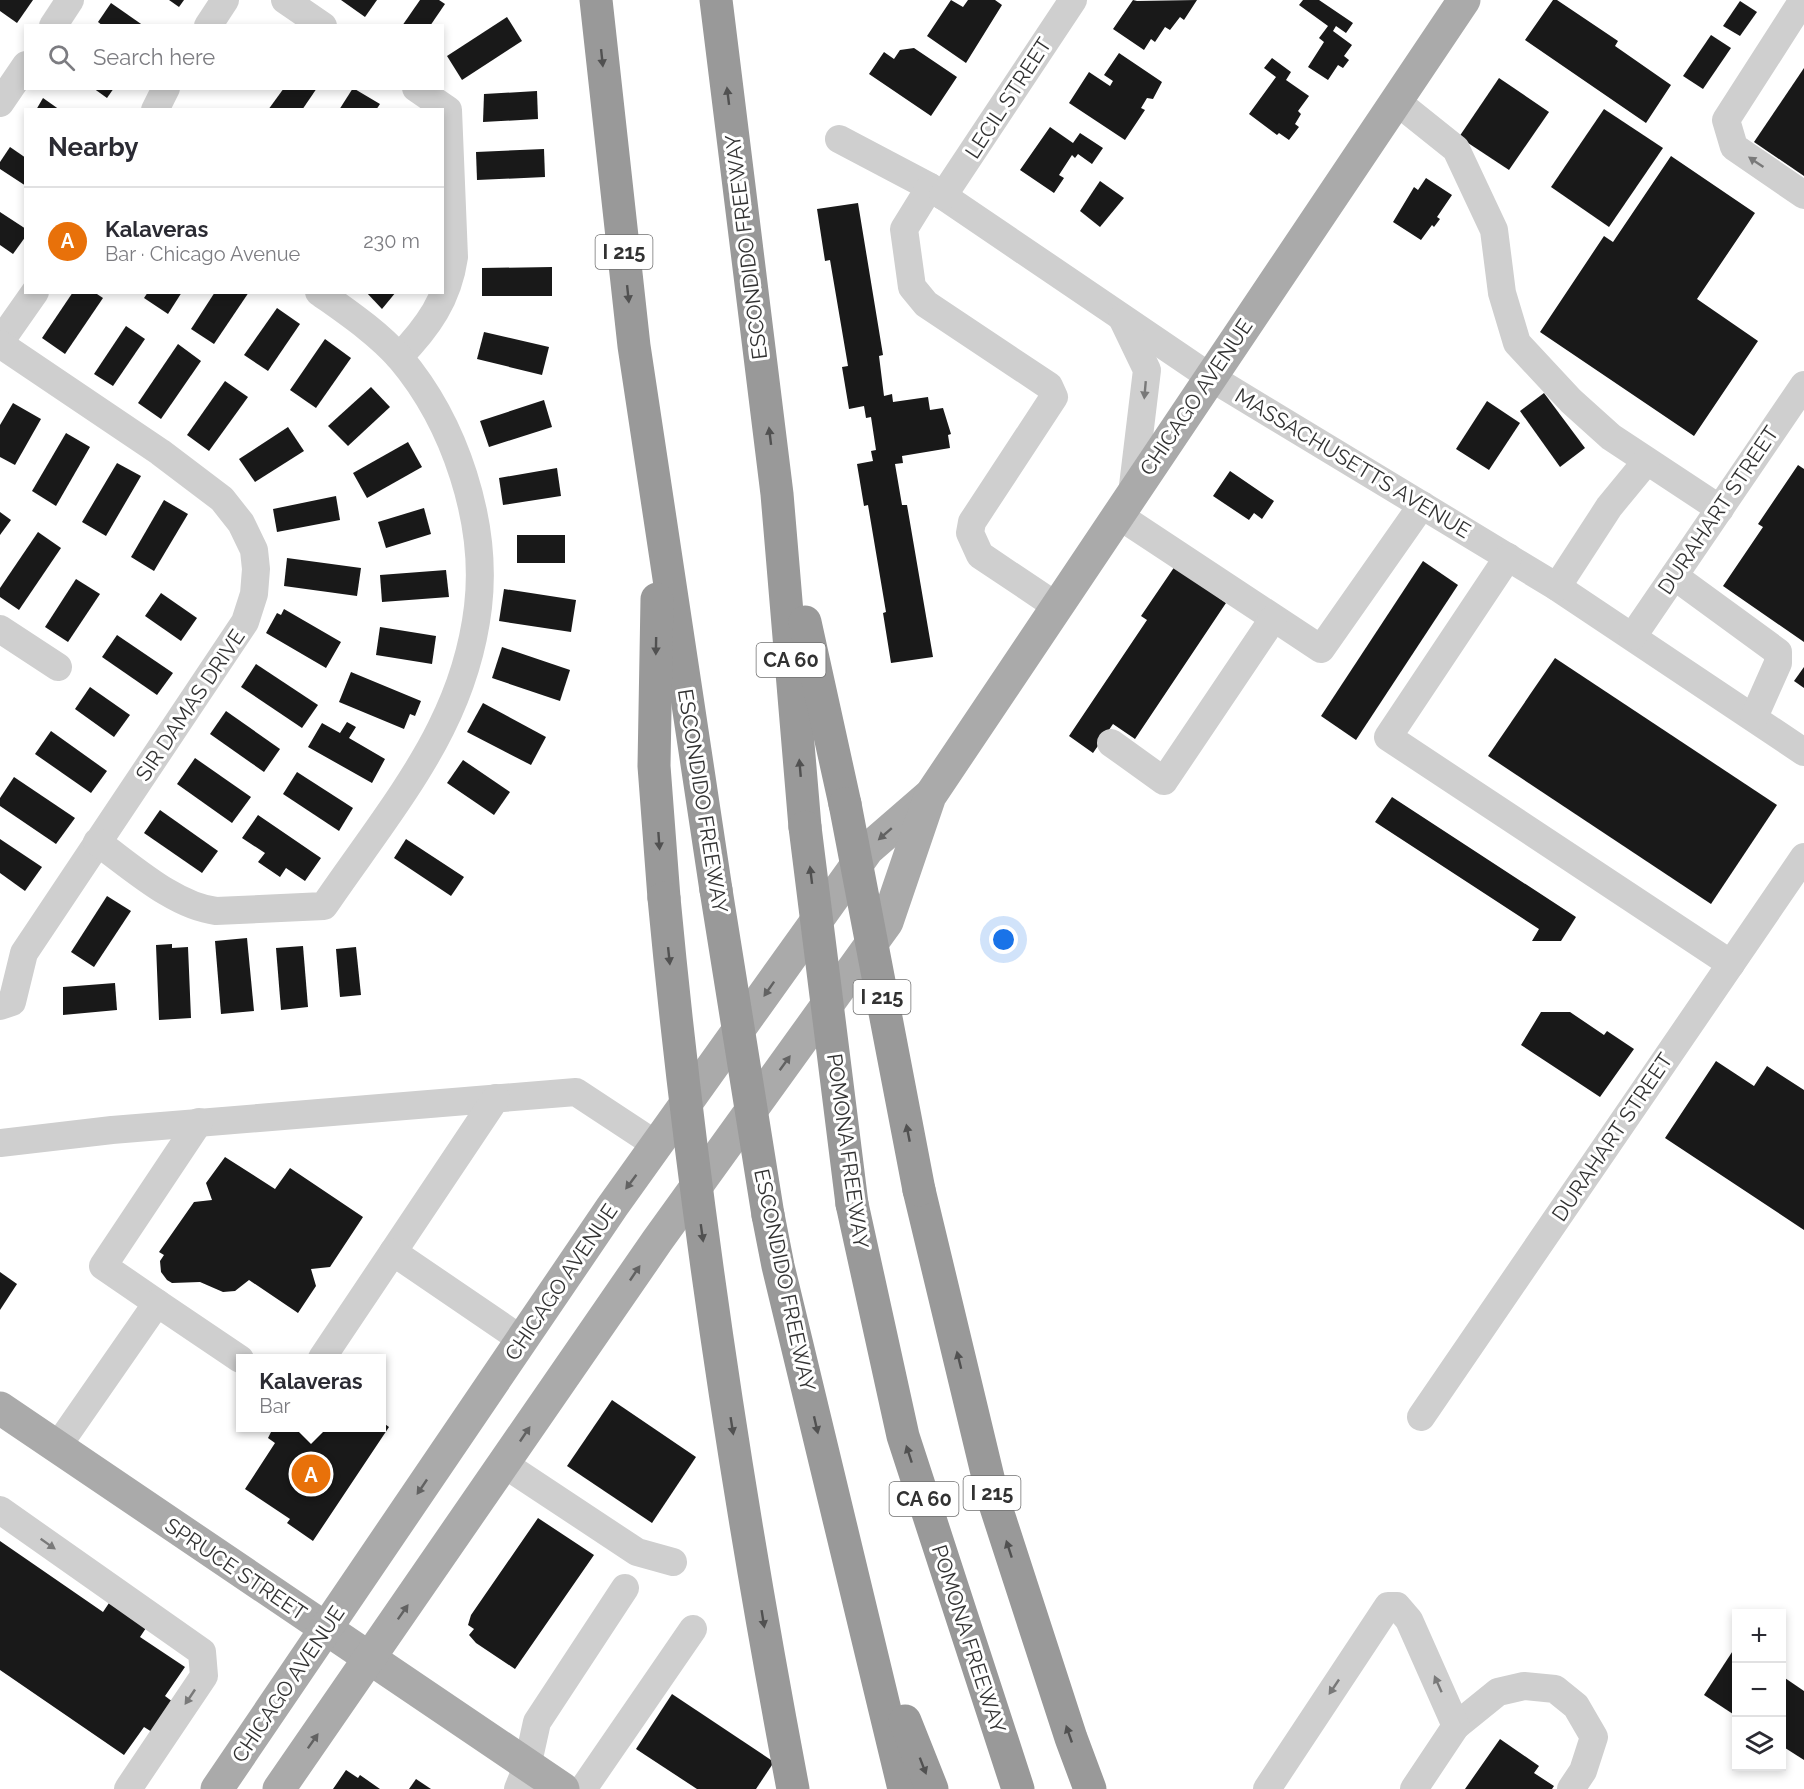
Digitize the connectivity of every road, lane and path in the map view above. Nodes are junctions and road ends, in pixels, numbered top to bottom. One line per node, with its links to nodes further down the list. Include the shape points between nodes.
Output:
1 (70, 0): 9 (street)
2 (225, 0): 10 (street)
3 (285, 0): 11 (street)
4 (596, 0): 32 (highway, ESCONDIDO FREEWAY / I 215, one-way to 32, via 634,346)
5 (717, 0): 31 (highway, ESCONDIDO FREEWAY / I 215, one-way to 5)
6 (1072, 0): 19 (street, LECIL STREET)
7 (1464, 0): 15 (main road, CHICAGO AVENUE)
8 (1803, 0): 20 (street, one-way to 8, via 1734,147 1726,120)
9 (54, 24)
10 (209, 24)
11 (320, 24)
12 (24, 68): 16 (street)
13 (165, 90): 17 (street)
14 (419, 90): 24 (street, via 448,110 454,257)
15 (1396, 101): 28 (main road, CHICAGO AVENUE); 30 (street, via 1456,149 1494,230 1502,293 1517,343 1579,408)
16 (0, 103)
17 (155, 108)
18 (839, 139): 19 (street, MASSACHUSETTS AVENUE)
19 (937, 192): 25 (street, MASSACHUSETTS AVENUE); 39 (street, LECIL STREET, via 904,228 912,287 926,304 1049,386 1054,397 972,522 970,533 980,555)
20 (1804, 195)
21 (34, 294): 26 (street, SIR DAMAS DRIVE)
22 (322, 294): 27 (street)
23 (444, 294): 27 (street, via 422,333)
24 (444, 294)
25 (1121, 317): 28 (street, MASSACHUSETTS AVENUE); 33 (street, one-way to 33, via 1147,370)
26 (0, 343): 48 (street, SIR DAMAS DRIVE, via 195,476 222,499 241,523 254,550 254,594 245,622)
27 (399, 357): 48 (street, via 427,395 448,437 473,515 478,553 478,605 470,654 456,693 420,764 324,906 198,909)
28 (1210, 377): 33 (main road, CHICAGO AVENUE); 34 (street, MASSACHUSETTS AVENUE)
29 (1804, 385): 35 (street, DURAHART STREET)
30 (1646, 462): 35 (street); 38 (street, via 1609,507)
31 (777, 494): 82 (highway, POMONA FREEWAY / CA 60, one-way to 31, bridge, via 903,1436 852,1204 805,827); 83 (highway, I 215, one-way to 31, bridge, via 993,1498 918,1190 845,804)
32 (658, 504): 68 (highway, ESCONDIDO FREEWAY / I 215, one-way to 68, bridge, via 768,1215); 79 (highway, one-way to 79, bridge, via 654,766 687,1128)
33 (1125, 504): 39 (main road, CHICAGO AVENUE); 40 (street)
34 (1422, 505): 36 (street, MASSACHUSETTS AVENUE); 40 (street, via 1323,647 1317,648)
35 (1720, 509): 37 (street, DURAHART STREET)
36 (1508, 557): 38 (street, MASSACHUSETTS AVENUE); 50 (street, via 1388,737)
37 (1674, 576): 42 (street, DURAHART STREET); 44 (street, via 1778,652 1778,663)
38 (1557, 587): 42 (street, MASSACHUSETTS AVENUE)
39 (1056, 606): 47 (main road, CHICAGO AVENUE)
40 (1273, 619): 45 (street, via 1164,781)
41 (0, 628): 43 (street)
42 (1633, 636): 44 (street, MASSACHUSETTS AVENUE)
43 (58, 666)
44 (1754, 717): 46 (street, MASSACHUSETTS AVENUE)
45 (1111, 743)
46 (1804, 752)
47 (930, 796): 55 (main road, CHICAGO AVENUE, one-way to 55, via 868,849); 64 (main road, CHICAGO AVENUE, one-way to 47, via 657,1241 887,922)
48 (97, 842): 51 (street, SIR DAMAS DRIVE, via 24,953 12,1002)
49 (1804, 857): 50 (street, DURAHART STREET)
50 (1731, 964): 61 (street, DURAHART STREET)
51 (0, 1006)
52 (496, 1098): 53 (street); 55 (street, via 576,1092); 56 (street)
53 (199, 1122): 54 (street); 57 (street, via 102,1266)
54 (0, 1143)
55 (658, 1146): 58 (main road, CHICAGO AVENUE, one-way to 58)
56 (393, 1252): 58 (street); 59 (street)
57 (157, 1303): 60 (street); 63 (street)
58 (522, 1340): 70 (main road, CHICAGO AVENUE, one-way to 70)
59 (325, 1354)
60 (236, 1356)
61 (1421, 1417)
62 (4, 1419): 63 (main road, SPRUCE STREET)
63 (57, 1447): 70 (main road, SPRUCE STREET)
64 (504, 1464): 66 (street, via 638,1552); 71 (main road, CHICAGO AVENUE, one-way to 64)
65 (0, 1510): 74 (street, one-way to 74, via 202,1652 204,1676)
66 (673, 1562)
67 (625, 1588): 73 (street, via 537,1722)
68 (856, 1593): 80 (highway, I 215); 81 (highway, one-way to 81)
69 (693, 1629): 78 (street)
70 (325, 1630): 71 (main road, SPRUCE STREET); 75 (main road, CHICAGO AVENUE)
71 (369, 1660): 73 (main road, SPRUCE STREET); 76 (main road, CHICAGO AVENUE, one-way to 71)
72 (1456, 1726): 84 (street, one-way to 84, via 1409,1620 1397,1606 1388,1606); 85 (street); 86 (street, via 1498,1692 1524,1686 1555,1689 1576,1706 1594,1737 1583,1771)
73 (522, 1778): 77 (main road, SPRUCE STREET)
74 (128, 1789)
75 (217, 1789)
76 (279, 1789)
77 (563, 1789)
78 (583, 1789)
79 (793, 1789)
80 (904, 1789)
81 (932, 1789)
82 (1018, 1789)
83 (1090, 1789)
84 (1267, 1789)
85 (1414, 1789)
86 (1571, 1789)

